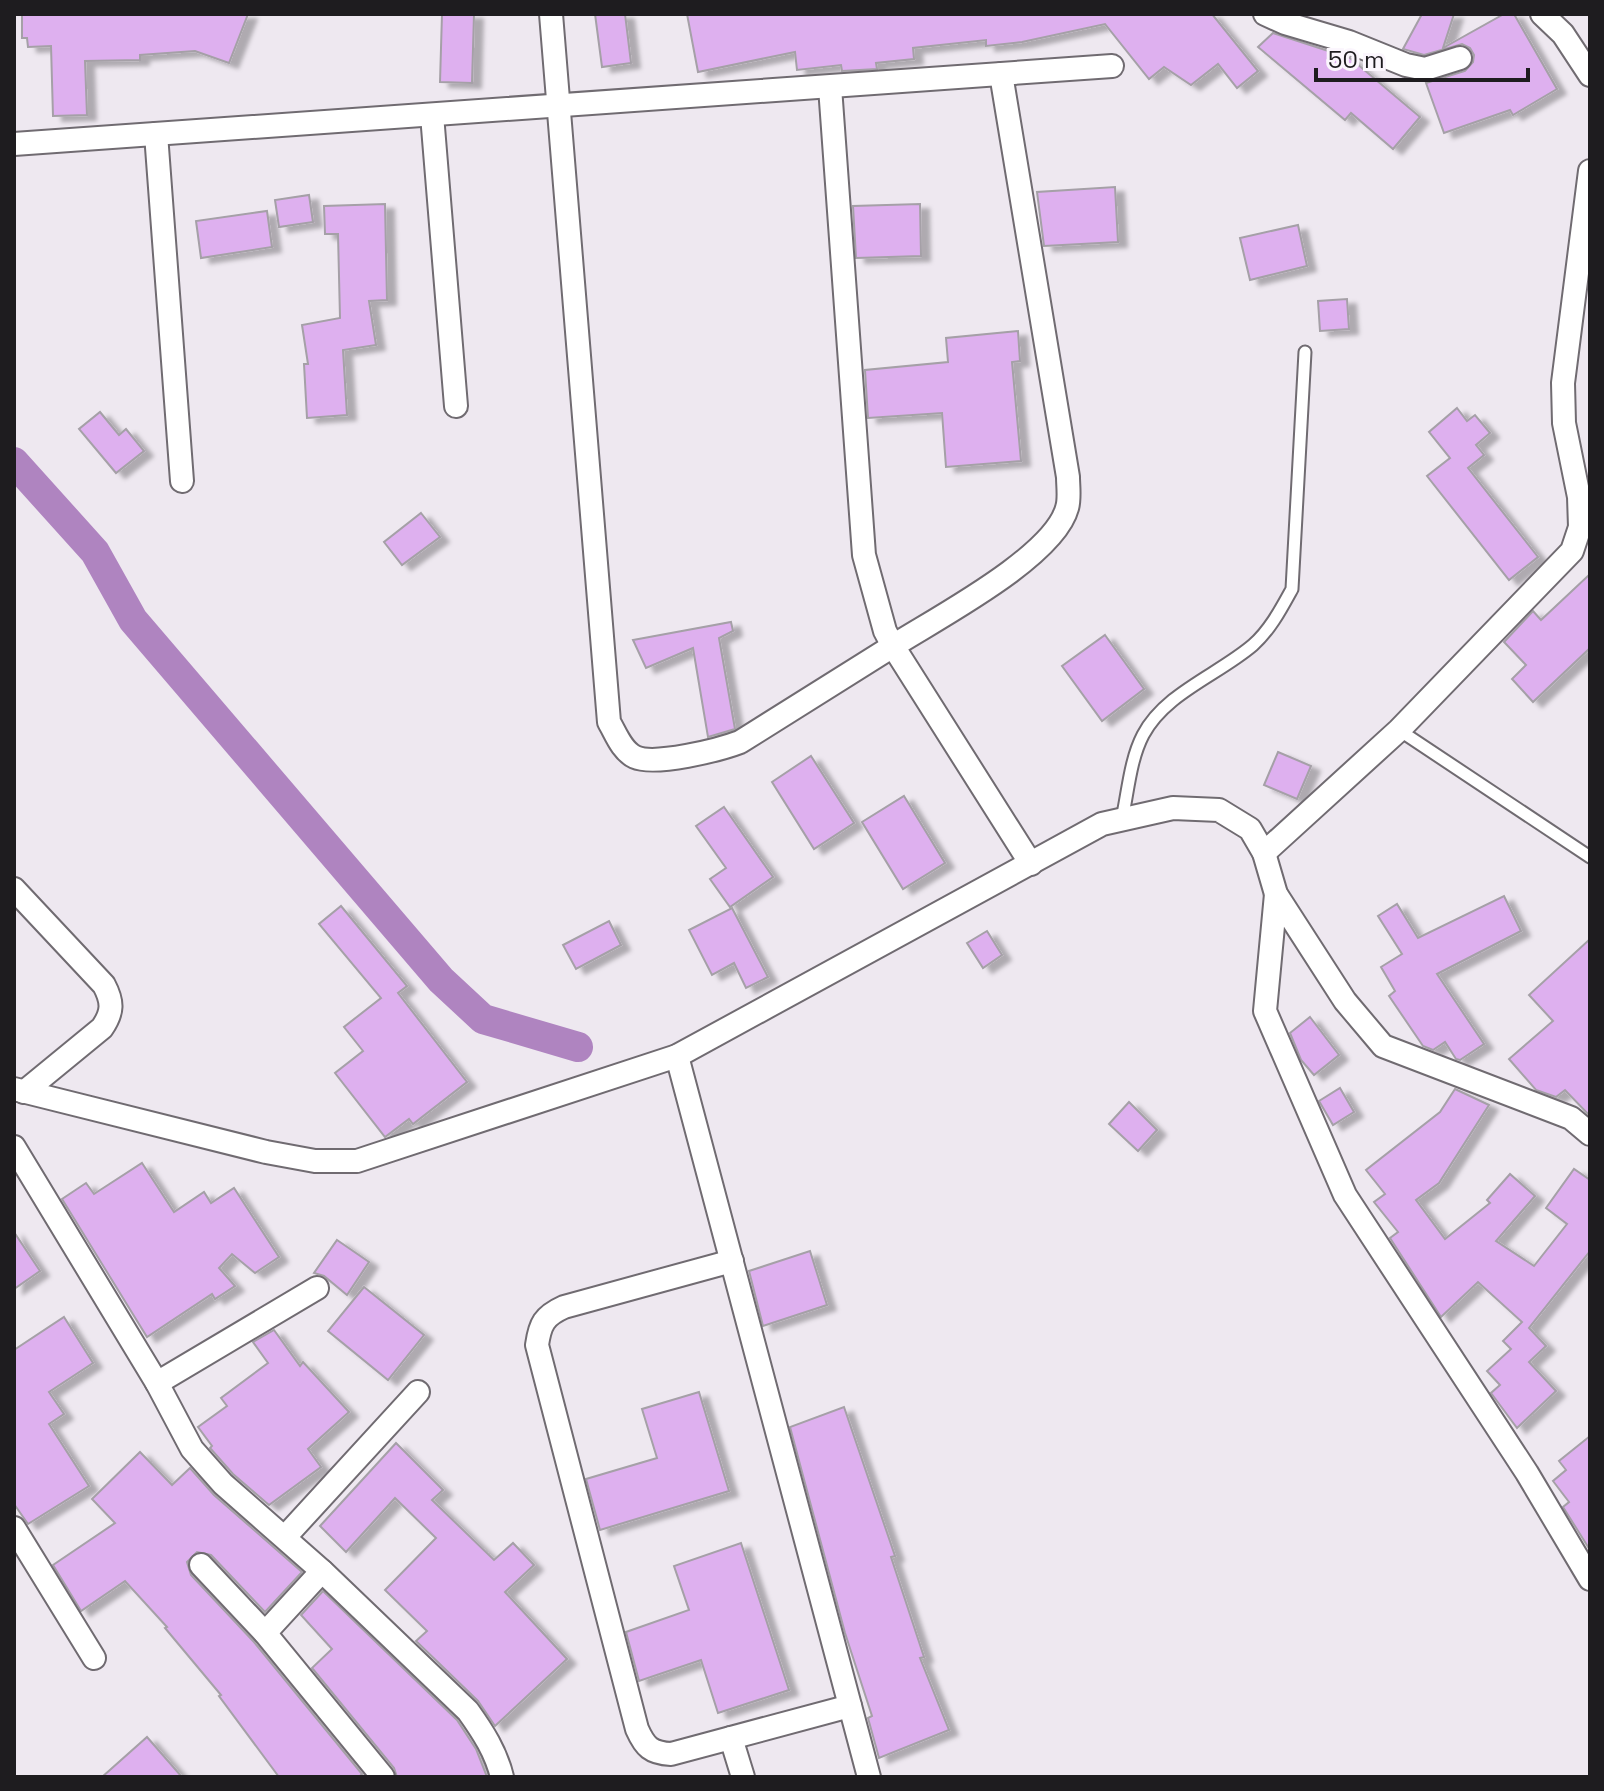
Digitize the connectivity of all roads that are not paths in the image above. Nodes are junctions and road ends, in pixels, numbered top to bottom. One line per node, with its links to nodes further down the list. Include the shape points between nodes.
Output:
1 (551, 14): 9 (street)
2 (1265, 14): 4 (street, via 1406,65 1425,69)
3 (1542, 14): 7 (street, via 1563,34)
4 (1460, 58)
5 (1112, 66): 6 (street)
6 (1001, 74): 8 (street); 17 (street, via 1068,477 1067,507 1055,532 1027,561)
7 (1590, 75)
8 (830, 87): 9 (street); 17 (street, via 864,555)
9 (558, 106): 10 (street); 17 (street, via 609,722 620,743 633,757 650,760 717,750 754,734)
10 (432, 115): 11 (street); 15 (street)
11 (156, 134): 12 (street); 16 (street)
12 (14, 144)
13 (1590, 171): 18 (street, via 1563,383 1564,423 1579,497 1580,527 1572,551)
14 (1305, 352): 19 (lane, via 1292,589 1254,644 1160,711 1137,750)
15 (456, 406)
16 (182, 481)
17 (893, 646): 22 (street)
18 (1399, 730): 20 (street); 21 (lane)
19 (1122, 819): 20 (street, via 1173,808 1219,810 1250,829); 22 (street, via 1102,824)
20 (1264, 853): 24 (street)
21 (1590, 857)
22 (1031, 864): 25 (street)
23 (14, 889): 26 (street, via 104,985 111,999 111,1015 102,1028)
24 (1276, 894): 27 (street, via 1345,1001 1383,1046 1571,1118); 37 (street, via 1265,1011 1345,1195)
25 (677, 1056): 26 (street, via 357,1161 315,1161 266,1152); 29 (street)
26 (19, 1090)
27 (1590, 1134)
28 (14, 1147): 31 (street)
29 (732, 1261): 40 (street); 41 (street, via 564,1307 540,1326 537,1345 644,1745 655,1753 671,1754)
30 (317, 1288): 31 (street)
31 (157, 1383): 34 (street, via 192,1449 223,1484)
32 (418, 1392): 34 (street)
33 (14, 1528): 39 (street)
34 (285, 1537): 36 (street)
35 (201, 1565): 38 (street)
36 (322, 1571): 38 (street); 43 (street, via 468,1711 486,1737)
37 (1590, 1579)
38 (265, 1633): 42 (street)
39 (94, 1658)
40 (850, 1706): 41 (street); 45 (street)
41 (731, 1738): 44 (street)
42 (383, 1777)
43 (502, 1777)
44 (743, 1777)
45 (869, 1777)

